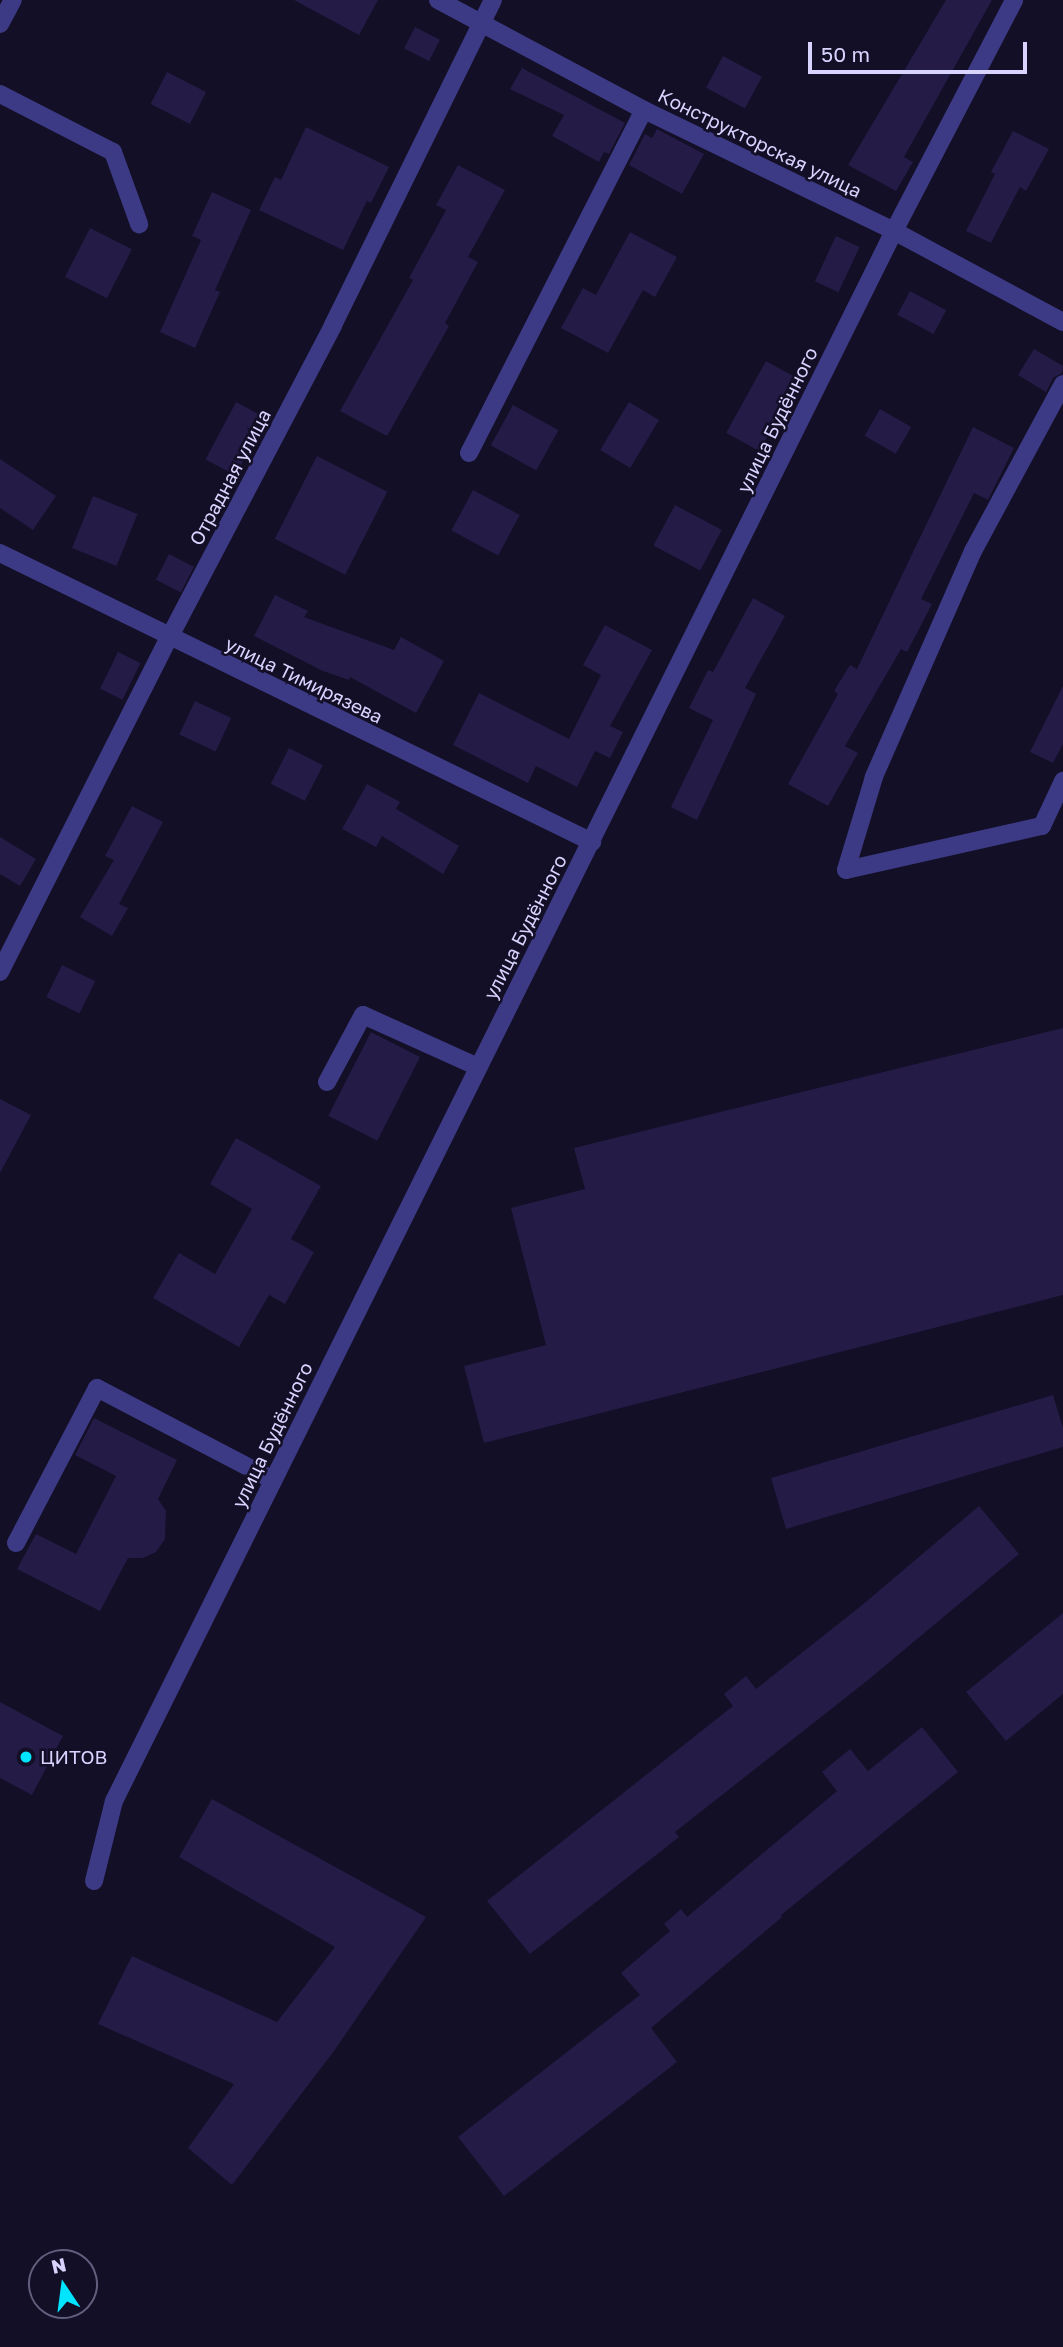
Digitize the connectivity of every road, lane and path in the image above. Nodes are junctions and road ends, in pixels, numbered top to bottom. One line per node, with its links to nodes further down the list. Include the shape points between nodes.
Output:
1 (13, 0): 6 (street)
2 (438, 0): 5 (street, Конструкторская улица)
3 (493, 0): 5 (street, Отрадная улица)
4 (1014, 0): 10 (street, улица Будённого)
5 (480, 22): 8 (street, Конструкторская улица); 15 (street, Отрадная улица, via 333,325)
6 (0, 24)
7 (0, 94): 9 (street, via 113,152)
8 (645, 110): 10 (street, Конструкторская улица); 13 (street)
9 (139, 224)
10 (894, 231): 11 (street, Конструкторская улица); 17 (street, улица Будённого)
11 (1063, 322)
12 (1063, 384): 16 (street, via 973,551 874,777 846,870 1042,826)
13 (469, 453)
14 (0, 553): 15 (street, улица Тимирязева)
15 (169, 638): 17 (street, улица Тимирязева); 18 (street, Отрадная улица)
16 (1063, 781)
17 (592, 842): 19 (street, улица Будённого)
18 (0, 972)
19 (478, 1067): 20 (street, via 363,1015); 21 (street, улица Будённого)
20 (327, 1082)
21 (273, 1480): 22 (street, via 97,1388); 23 (street, улица Будённого, via 114,1801)
22 (16, 1543)
23 (94, 1881)

